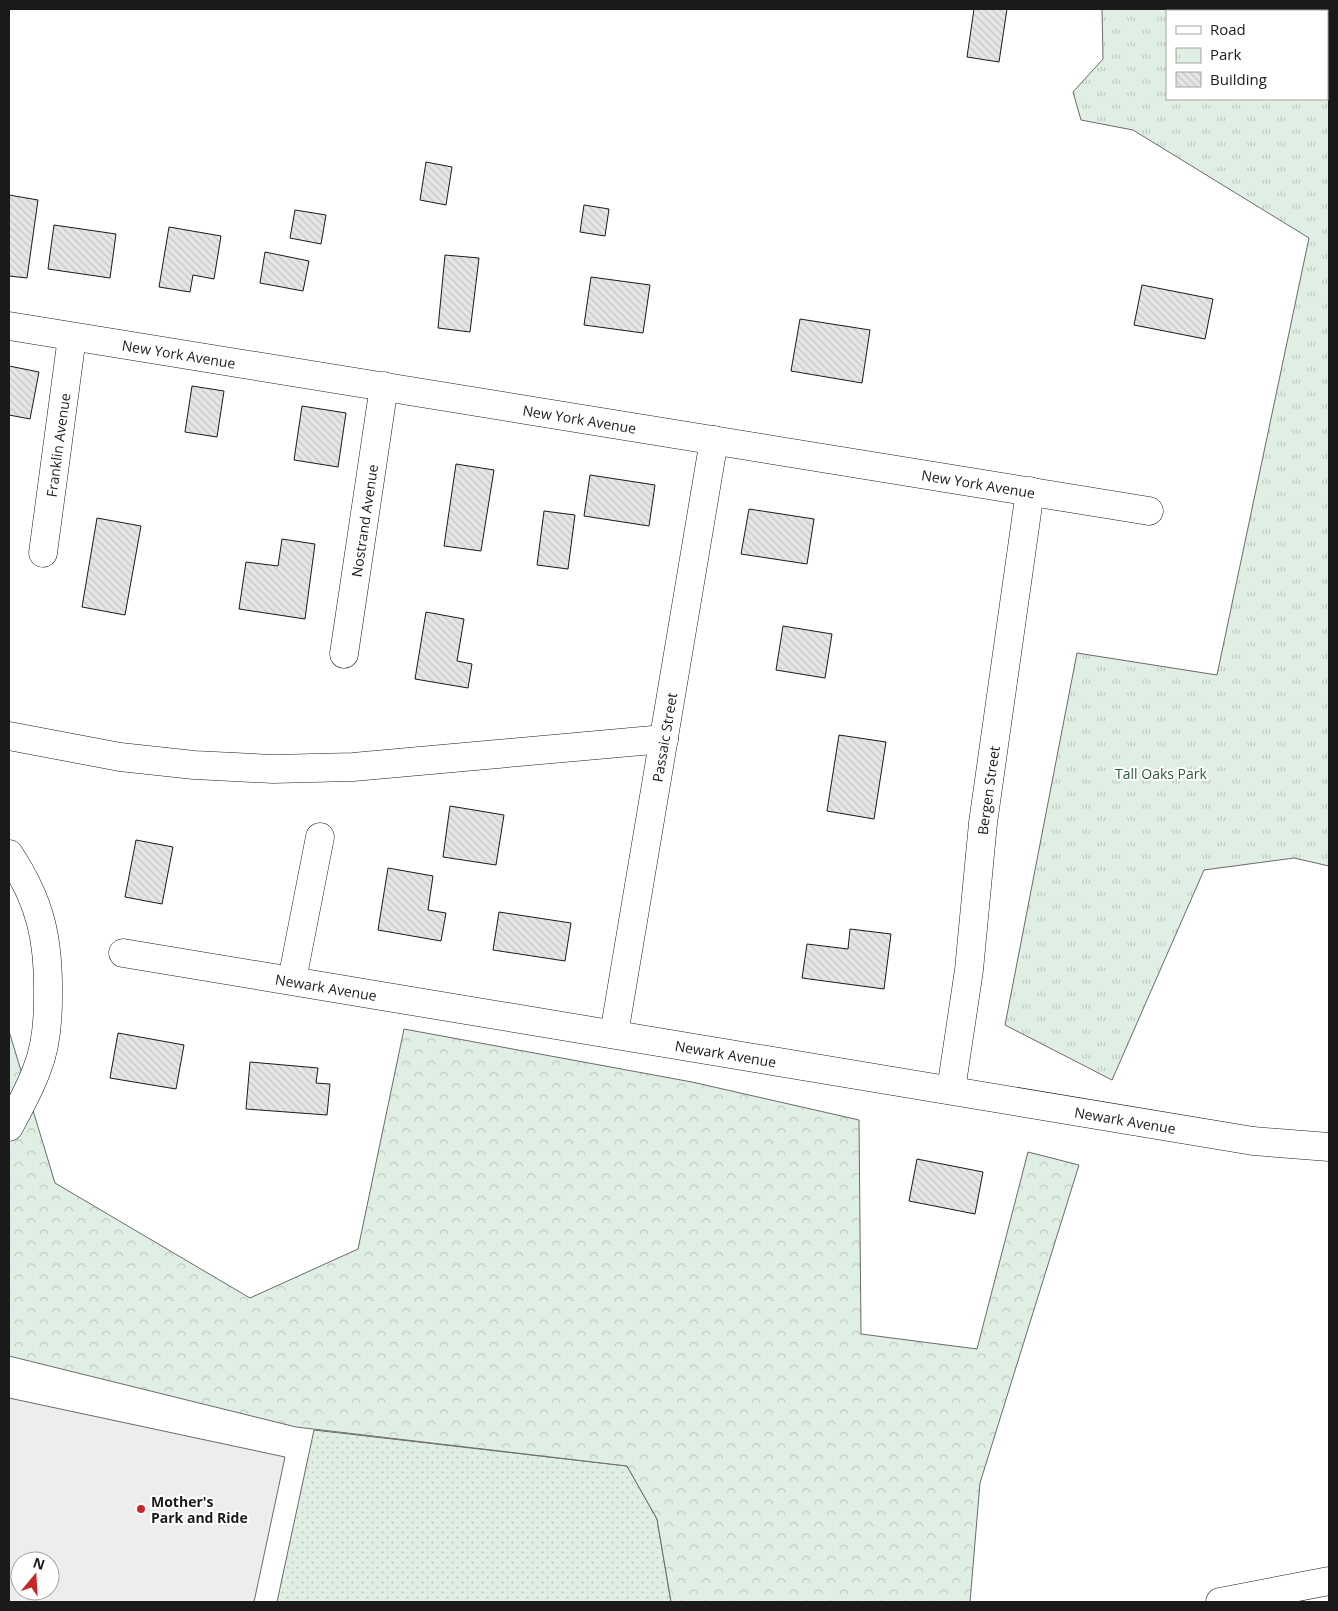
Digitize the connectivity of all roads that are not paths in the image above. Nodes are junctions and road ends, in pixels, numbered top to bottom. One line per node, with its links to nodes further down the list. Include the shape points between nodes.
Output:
1 (9, 326): 2 (main road, New York Avenue)
2 (72, 337): 3 (main road, New York Avenue); 7 (main road, Franklin Avenue)
3 (384, 386): 4 (main road, New York Avenue); 8 (main road, Nostrand Avenue)
4 (714, 440): 5 (main road, New York Avenue); 10 (main road, Passaic Street)
5 (1030, 491): 6 (main road, New York Avenue); 16 (main road, Bergen Street, via 986,796 969,970)
6 (1149, 511)
7 (43, 553)
8 (344, 654)
9 (9, 736): 10 (main road, via 120,757 273,769 353,767)
10 (664, 739): 15 (main road, Passaic Street)
11 (320, 837): 14 (main road)
12 (9, 854): 17 (main road, via 35,902 49,959 48,1014 38,1068)
13 (123, 952): 14 (main road, Newark Avenue)
14 (292, 980): 15 (main road, Newark Avenue)
15 (614, 1034): 16 (main road, Newark Avenue)
16 (952, 1090): 18 (main road, Newark Avenue, via 1253,1141)
17 (9, 1127)
18 (1329, 1147)
19 (1329, 1581): 20 (main road)
20 (1220, 1602)

